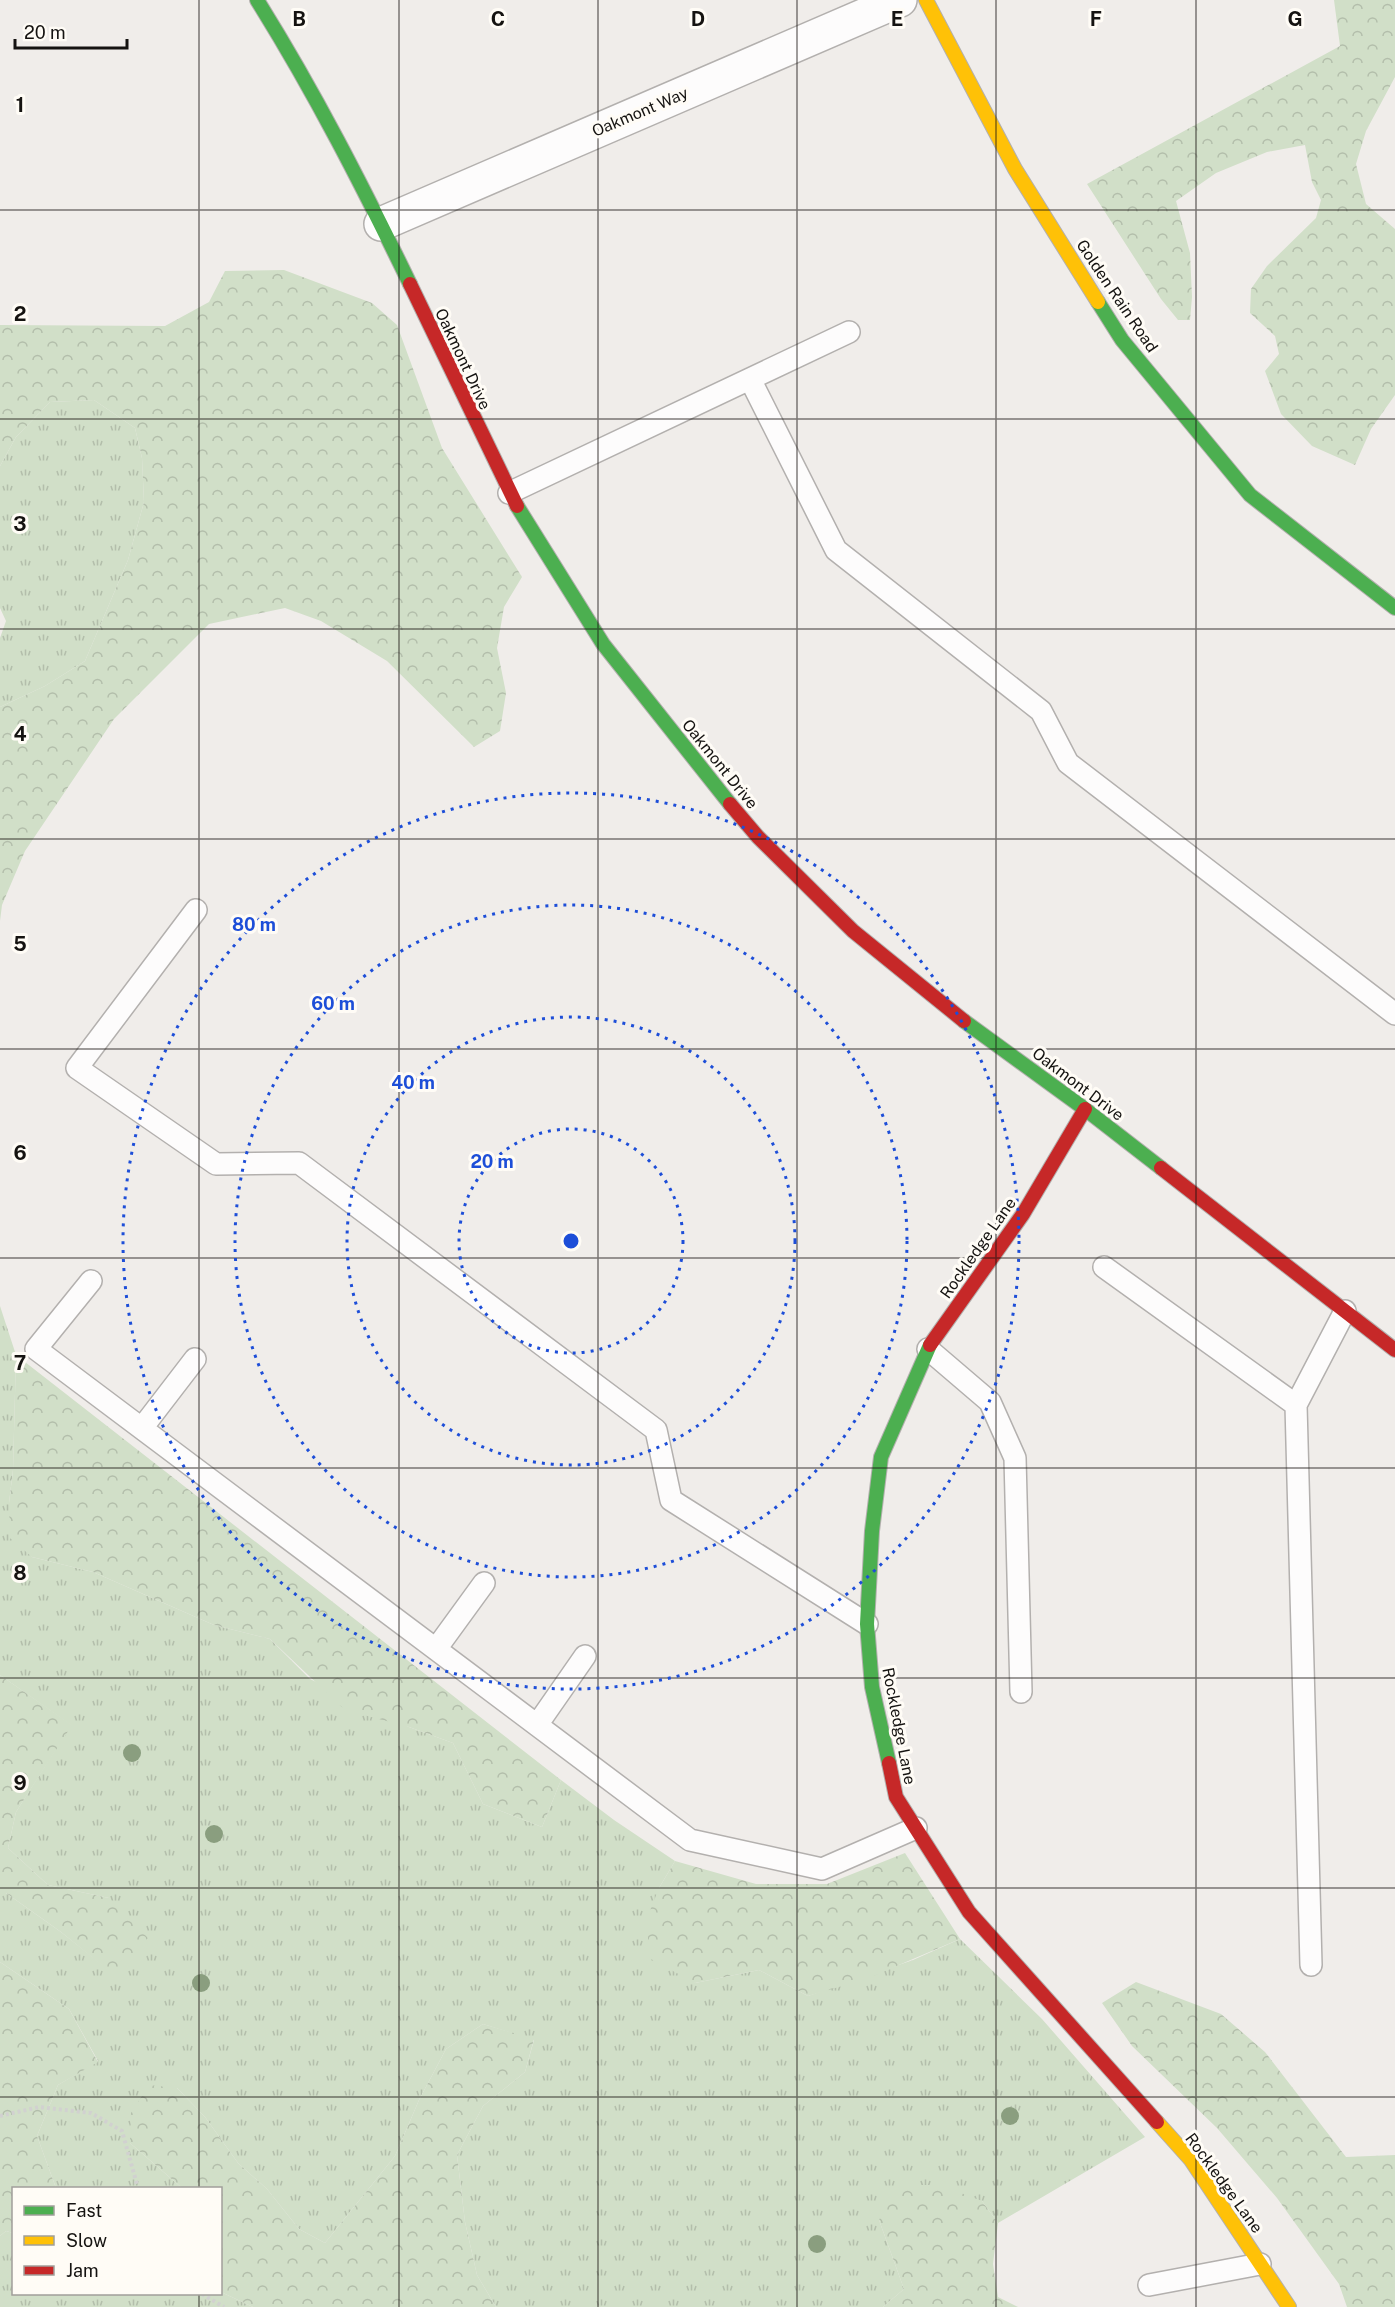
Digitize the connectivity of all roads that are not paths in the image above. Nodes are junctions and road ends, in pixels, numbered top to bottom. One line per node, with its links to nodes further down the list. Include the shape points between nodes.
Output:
1 (256, 0): 4 (street, Oakmont Drive, via 290,52)
2 (900, 0): 4 (street, Oakmont Way)
3 (926, 0): 8 (street, Golden Rain Road, via 1015,169 1122,340 1250,495)
4 (381, 224): 7 (street, Oakmont Drive)
5 (849, 332): 6 (lane)
6 (750, 379): 7 (lane); 10 (lane, via 836,550 1041,711 1068,763)
7 (509, 493): 11 (street, Oakmont Drive, via 603,644 758,837 853,931)
8 (1395, 608)
9 (196, 910): 21 (lane, via 77,1068 216,1164 299,1163 656,1430 671,1500)
10 (1395, 1014)
11 (1085, 1109): 14 (street, Oakmont Drive); 15 (street, Rockledge Lane, via 1023,1214)
12 (1104, 1267): 18 (lane)
13 (91, 1281): 19 (lane, via 36,1348)
14 (1344, 1311): 16 (street, Oakmont Drive); 18 (lane)
15 (928, 1349): 21 (street, Rockledge Lane, via 881,1457); 24 (lane, via 990,1402 1015,1458)
16 (1395, 1350)
17 (195, 1359): 19 (lane)
18 (1296, 1405): 27 (lane)
19 (142, 1428): 22 (lane)
20 (484, 1583): 22 (lane)
21 (867, 1624): 26 (street, Rockledge Lane, via 872,1687 896,1797)
22 (436, 1649): 25 (lane)
23 (585, 1656): 25 (lane)
24 (1021, 1692)
25 (537, 1725): 26 (lane, via 690,1840 822,1869)
26 (916, 1828): 28 (street, Rockledge Lane, via 969,1912 1191,2160)
27 (1311, 1965)
28 (1260, 2264): 29 (lane); 30 (street, Rockledge Lane)
29 (1149, 2285)
30 (1289, 2307)

